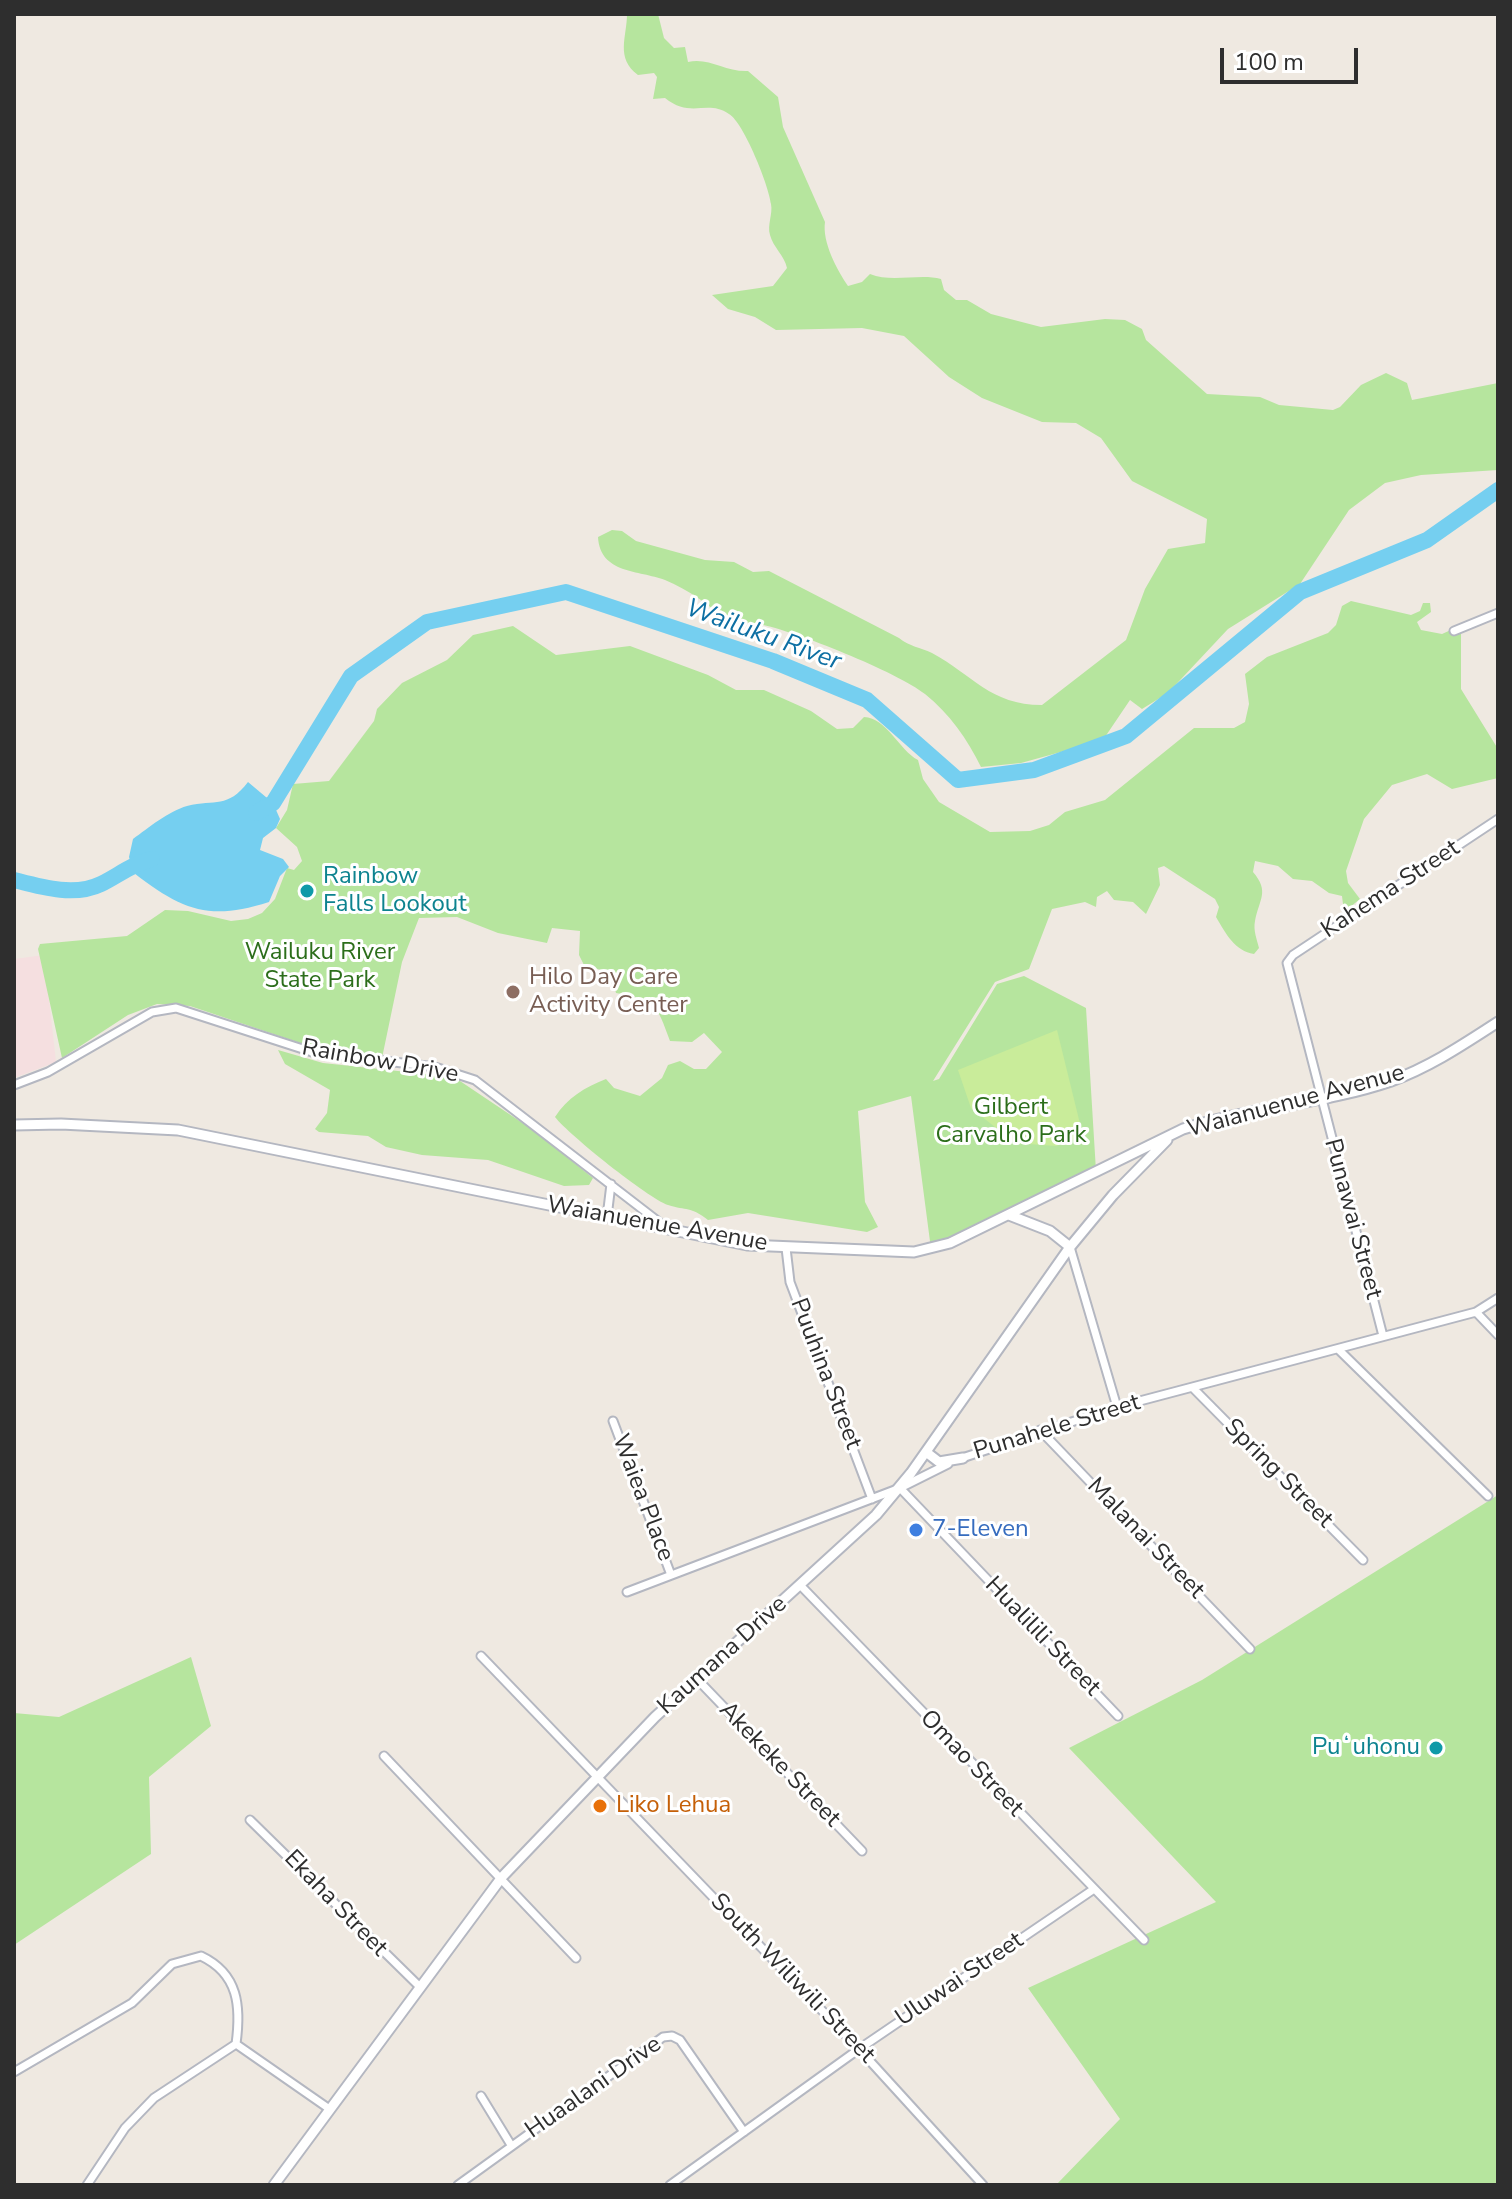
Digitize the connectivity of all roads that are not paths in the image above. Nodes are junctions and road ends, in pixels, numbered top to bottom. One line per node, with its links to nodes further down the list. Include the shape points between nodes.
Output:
1 (1498, 613): 2 (street)
2 (1454, 631)
3 (1498, 819): 4 (street, Kahema Street)
4 (1287, 963): 7 (street, Punawai Street)
5 (1498, 1022): 7 (street, Waianuenue Avenue, via 1407,1075)
6 (14, 1085): 10 (street, Rainbow Drive, via 48,1072 133,1021 176,1008 312,1052 455,1072 490,1089)
7 (1320, 1098): 9 (street, Waianuenue Avenue, via 1223,1116); 19 (street, Punawai Street)
8 (14, 1125): 12 (street, Waianuenue Avenue, via 178,1130)
9 (1176, 1133): 11 (street, Waianuenue Avenue); 14 (street, Kaumana Drive, via 1155,1148)
10 (611, 1184): 12 (street); 13 (street, Rainbow Drive)
11 (1009, 1215): 14 (street, via 1042,1226); 15 (street, Waianuenue Avenue, via 914,1252)
12 (607, 1217): 13 (street, Waianuenue Avenue)
13 (671, 1232): 15 (street, Waianuenue Avenue)
14 (1070, 1247): 22 (street); 25 (street, Kaumana Drive)
15 (786, 1248): 29 (street, Puuhina Street, via 790,1282)
16 (1498, 1298): 17 (street, Punahele Street)
17 (1476, 1312): 18 (street); 19 (street, Punahele Street)
18 (1498, 1335)
19 (1383, 1336): 20 (street, Punahele Street)
20 (1338, 1349): 21 (street, Punahele Street); 28 (street)
21 (1193, 1388): 22 (street, Punahele Street); 30 (street, Spring Street)
22 (1117, 1407): 24 (street, Punahele Street)
23 (613, 1421): 31 (street, Waiea Place)
24 (1040, 1430): 26 (street, Punahele Street); 34 (street, Malanai Street)
25 (926, 1452): 26 (street, via 939,1462); 27 (street, Kaumana Drive)
26 (963, 1458): 27 (street, Punahele Street)
27 (900, 1488): 29 (street, Punahele Street); 32 (street, Kaumana Drive); 37 (street, Hualilili Street)
28 (1488, 1496)
29 (872, 1499): 31 (street, Punahele Street)
30 (1363, 1560)
31 (671, 1575): 33 (street, Punahele Street)
32 (801, 1586): 36 (street, Kaumana Drive); 43 (street, Omao Street)
33 (627, 1592)
34 (1250, 1649)
35 (481, 1656): 39 (street, South Wiliwili Street)
36 (697, 1679): 39 (street, Kaumana Drive); 41 (street, Akekeke Street)
37 (1118, 1716)
38 (384, 1756): 42 (street)
39 (597, 1777): 42 (street, Kaumana Drive); 48 (street, South Wiliwili Street)
40 (250, 1820): 46 (street, Ekaha Street)
41 (862, 1851)
42 (502, 1877): 45 (street); 46 (street, Kaumana Drive)
43 (1094, 1889): 44 (street, Omao Street); 48 (street, Uluwai Street)
44 (1144, 1940)
45 (576, 1958)
46 (420, 1987): 51 (street, Kaumana Drive)
47 (236, 2044): 49 (street, via 237,1997 229,1977 201,1956 185,1957 132,2003); 51 (street); 54 (street, via 154,2098 125,2128)
48 (859, 2049): 52 (street, Uluwai Street); 58 (street, South Wiliwili Street)
49 (14, 2072)
50 (481, 2096): 53 (street)
51 (328, 2108): 55 (street, Kaumana Drive)
52 (744, 2132): 53 (street, Huaalani Drive, via 672,2036 663,2037); 57 (street, Uluwai Street)
53 (511, 2145): 56 (street, Huaalani Drive)
54 (87, 2185)
55 (274, 2185)
56 (458, 2185)
57 (670, 2185)
58 (983, 2185)

